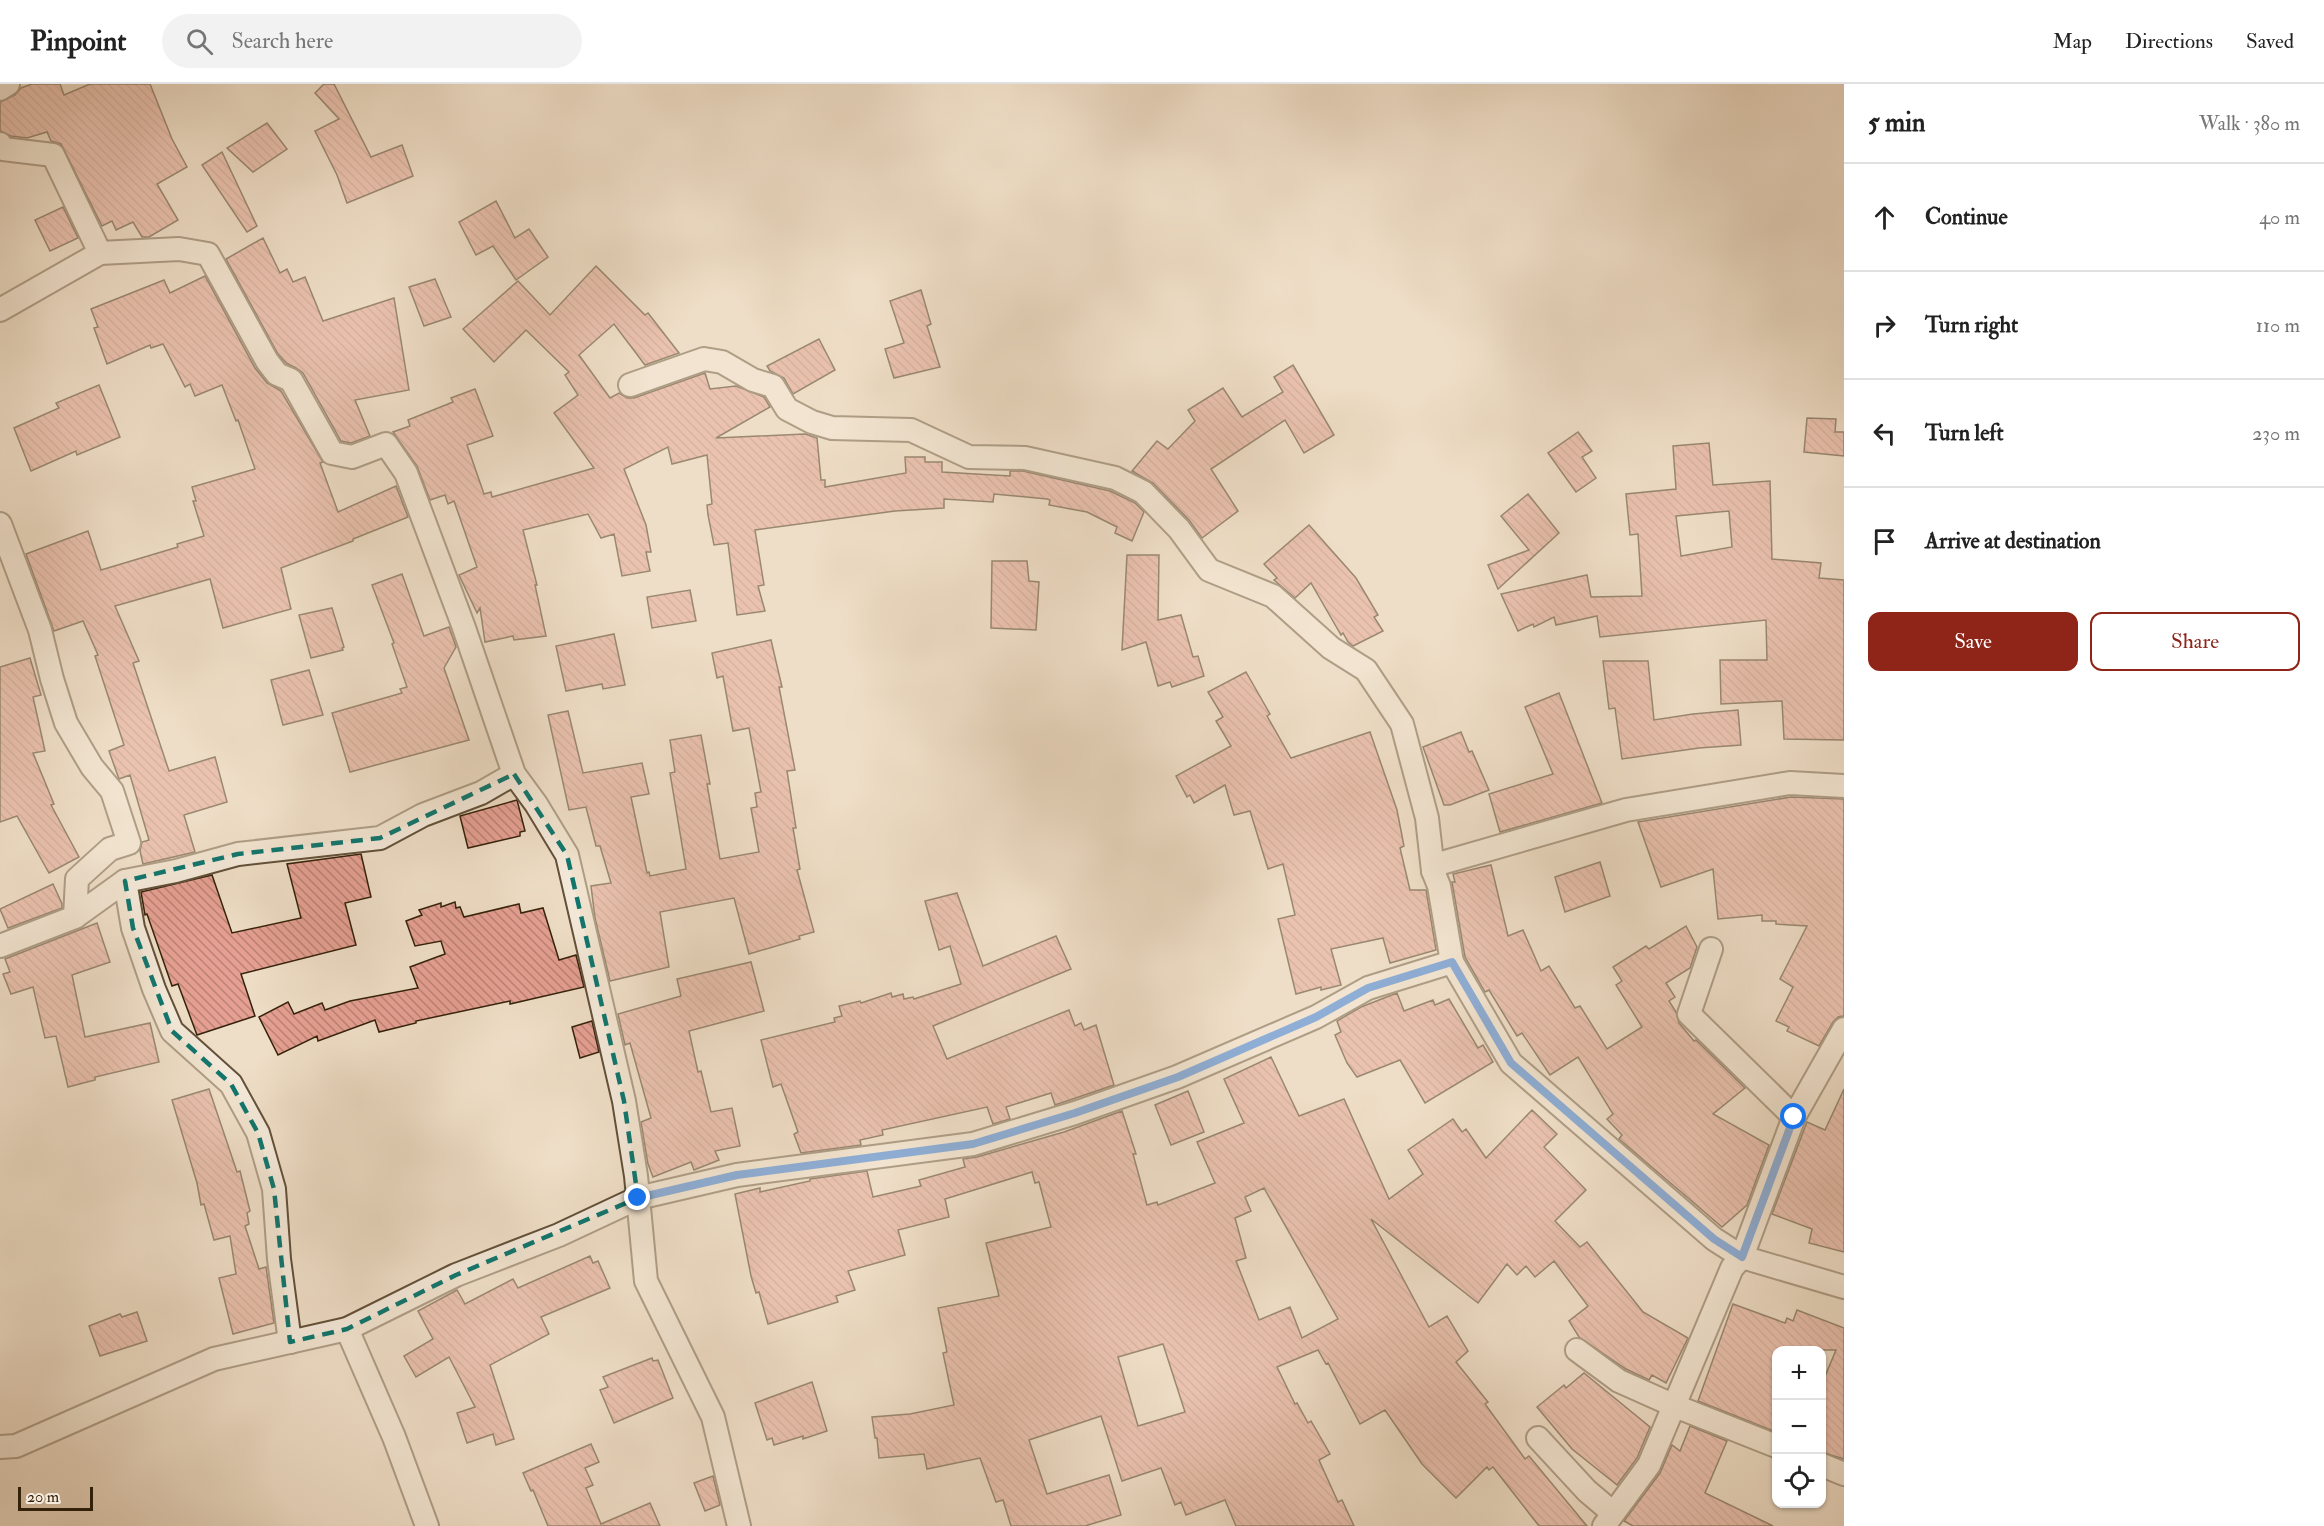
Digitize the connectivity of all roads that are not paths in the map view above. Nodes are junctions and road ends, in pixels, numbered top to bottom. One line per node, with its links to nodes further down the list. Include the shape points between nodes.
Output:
1 (8, 84): 2 (street)
2 (0, 88)
3 (0, 144): 4 (street, via 3,149 53,155)
4 (100, 253): 5 (street); 8 (street, via 179,249 208,254 267,362 277,374 291,380 332,453 352,457 386,444 406,473)
5 (0, 310)
6 (630, 384): 10 (street, via 704,359 722,362 753,380 773,386 787,408 812,422 832,428 910,430 969,458 1024,458 1078,468 1115,478 1143,492 1179,529 1209,570 1273,596 1331,648 1366,670 1402,724 1427,818)
7 (0, 524): 12 (street, via 40,630 66,723 92,767 112,791 129,843 110,849 77,879)
8 (514, 774): 11 (street, via 380,838 238,854); 18 (street, via 567,855 624,1101)
9 (1844, 786): 10 (street, via 1790,783 1626,810 1438,864)
10 (1433, 871): 15 (street)
11 (125, 881): 12 (street); 22 (street, via 134,928 172,1031 231,1084 258,1133 274,1189)
12 (75, 916): 13 (street)
13 (0, 946)
14 (1711, 949): 17 (street, via 1689,1014)
15 (1452, 962): 18 (street, via 1368,988 1316,1017 1178,1077 973,1144 737,1175); 19 (street, via 1511,1063 1714,1239)
16 (1844, 1029): 17 (street)
17 (1794, 1117): 19 (street)
18 (638, 1198): 21 (street, via 559,1235 456,1275); 32 (street, via 646,1281 713,1417)
19 (1742, 1257): 20 (street); 24 (street, via 1732,1268)
20 (1844, 1287)
21 (347, 1329): 22 (street); 31 (street)
22 (290, 1342): 27 (street, via 214,1359 15,1446)
23 (1577, 1350): 24 (street, via 1619,1381)
24 (1674, 1406): 26 (street); 30 (street, via 1649,1465)
25 (1538, 1438): 30 (street)
26 (1772, 1444)
27 (0, 1447)
28 (1826, 1467): 29 (street)
29 (1844, 1474)
30 (1609, 1520)
31 (427, 1526)
32 (739, 1526)

